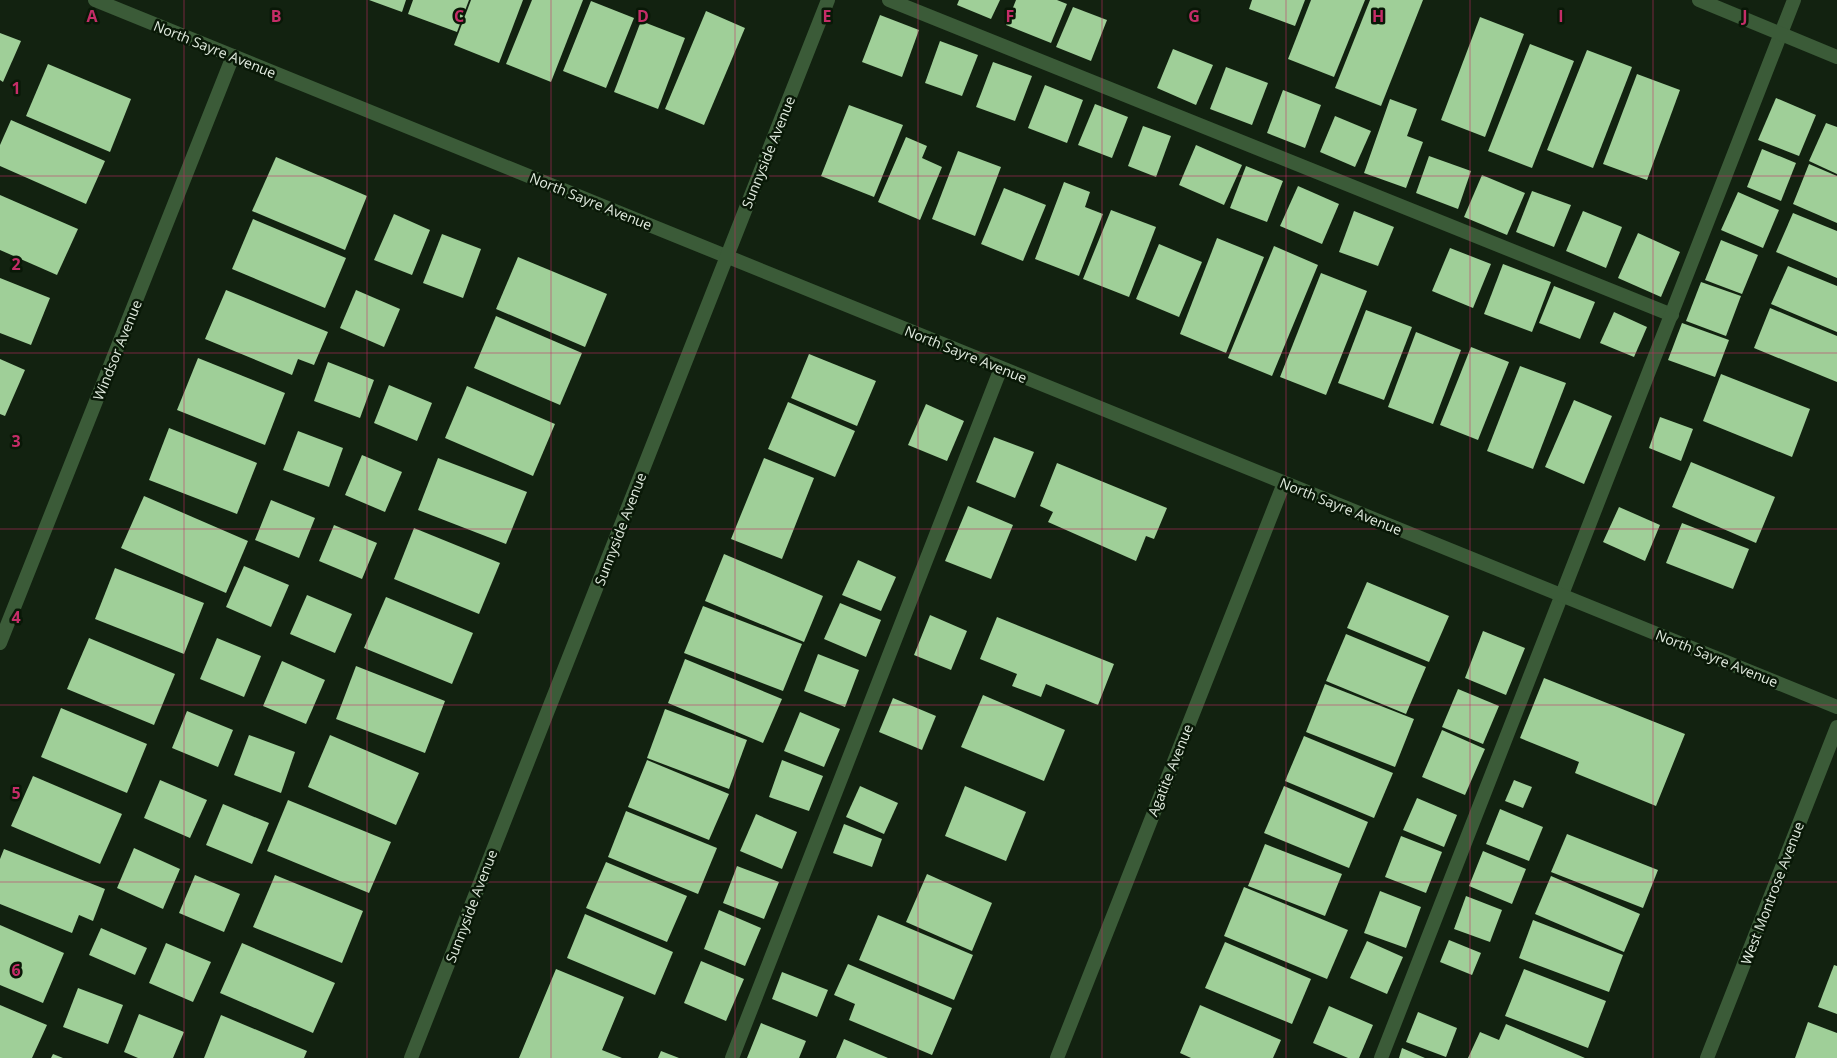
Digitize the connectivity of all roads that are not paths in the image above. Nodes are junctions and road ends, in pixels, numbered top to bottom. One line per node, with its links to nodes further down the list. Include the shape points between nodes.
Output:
1 (94, 0): 7 (street, North Sayre Avenue)
2 (828, 0): 9 (street, Sunnyside Avenue)
3 (889, 0): 10 (street)
4 (1699, 0): 6 (street)
5 (1794, 0): 6 (street)
6 (1781, 34): 8 (street); 10 (street)
7 (233, 56): 9 (street, North Sayre Avenue); 14 (street, Windsor Avenue)
8 (1837, 56)
9 (727, 257): 11 (street, North Sayre Avenue); 17 (street, Sunnyside Avenue)
10 (1672, 315): 13 (street)
11 (1001, 368): 12 (street, North Sayre Avenue); 18 (street)
12 (1284, 483): 13 (street, North Sayre Avenue); 19 (street, Agatite Avenue)
13 (1562, 594): 15 (street, North Sayre Avenue); 20 (street)
14 (0, 643)
15 (1837, 707)
16 (1837, 727): 21 (street, West Montrose Avenue)
17 (411, 1058)
18 (732, 1058)
19 (1057, 1058)
20 (1381, 1058)
21 (1707, 1058)

